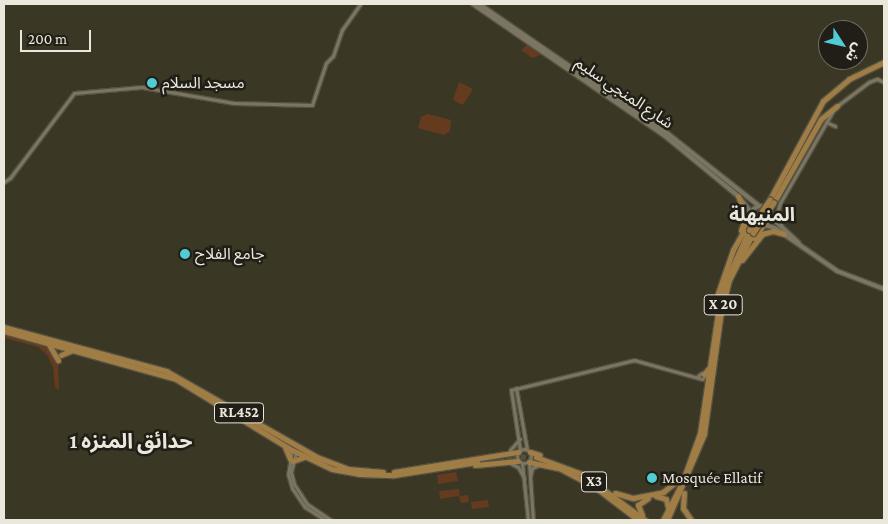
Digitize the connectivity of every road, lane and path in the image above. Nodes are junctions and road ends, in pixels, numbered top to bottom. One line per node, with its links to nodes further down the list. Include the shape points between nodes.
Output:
1 (360, 4): 9 (street, via 326,63 312,106 234,102 142,87 74,94)
2 (473, 4): 10 (main road, شارع المنجي سليم, via 665,136)
3 (479, 4): 12 (main road, شارع المنجي سليم, via 667,133)
4 (884, 62): 11 (highway, X 20, via 839,87 823,101)
5 (884, 82): 6 (street, via 877,79 869,82)
6 (837, 106): 7 (street); 11 (highway, X 20, via 827,112)
7 (826, 122): 8 (street); 17 (street, via 778,206)
8 (835, 126)
9 (4, 182)
10 (738, 196): 13 (main road, شارع المنجي سليم); 18 (highway, via 746,214)
11 (772, 200): 16 (highway, X 20, bridge)
12 (759, 206): 13 (main road); 14 (main road, via 767,208)
13 (752, 215): 15 (main road, via 755,223); 18 (highway, X 20)
14 (771, 215): 15 (main road); 17 (main road)
15 (764, 225): 17 (main road); 19 (highway, X 20)
16 (751, 232): 21 (highway, X 20, via 729,280); 22 (highway, X 20, via 725,280)
17 (784, 232): 19 (highway, via 762,234); 20 (main road, via 841,273)
18 (733, 250): 22 (highway, X 20, via 721,280)
19 (742, 260): 21 (highway, X 20)
20 (884, 289)
21 (721, 312): 38 (highway, X 20, via 709,411)
22 (715, 315): 27 (highway, X 20)
23 (4, 327): 32 (highway, RL452, via 172,374)
24 (4, 331): 25 (highway, RL452)
25 (47, 343): 26 (highway, RL452); 26 (highway, via 60,358)
26 (73, 350): 31 (highway, RL452, via 176,379)
27 (711, 366): 28 (highway); 38 (highway, X 20)
28 (701, 375): 29 (street, via 634,360)
29 (516, 388): 30 (street, via 511,390); 35 (street)
30 (520, 438): 33 (street); 34 (street)
31 (283, 444): 32 (highway, RL452); 39 (highway)
32 (295, 449): 36 (highway, RL452); 39 (street)
33 (510, 450)
34 (519, 451): 35 (street); 41 (street); 43 (highway)
35 (529, 451): 42 (street); 47 (highway, via 568,464)
36 (306, 454): 39 (highway); 45 (highway, RL452, via 332,469 359,474 394,475); 46 (highway, RL452, via 348,469)
37 (446, 458): 43 (highway)
38 (693, 458): 50 (highway, via 674,487 663,492 628,498); 51 (highway, X 20); 61 (highway, X 20)
39 (291, 460): 54 (street, via 288,474 294,491 305,507); 55 (street, via 292,478 301,497)
40 (502, 462): 41 (highway); 45 (highway); 48 (street, via 516,466)
41 (520, 462): 42 (street); 48 (street)
42 (529, 462): 44 (highway); 49 (street)
43 (438, 464): 45 (highway)
44 (544, 464): 49 (street, via 532,468); 50 (highway)
45 (431, 465): 46 (highway); 46 (highway, RL452, via 477,461)
46 (394, 472)
47 (589, 478): 50 (highway, X3); 50 (highway, X3, via 564,465 536,458)
48 (525, 479): 56 (street)
49 (529, 482): 57 (street)
50 (595, 485): 52 (highway, X3); 60 (highway, X3)
51 (684, 486): 53 (highway, X 20); 62 (highway, via 683,508)
52 (622, 508): 58 (highway); 59 (highway, X3)
53 (669, 518)
54 (325, 520)
55 (331, 520)
56 (528, 520)
57 (533, 520)
58 (634, 520)
59 (638, 520)
60 (647, 520): 61 (highway, via 639,511 639,503 660,496 668,503)
61 (663, 520)
62 (691, 520)

